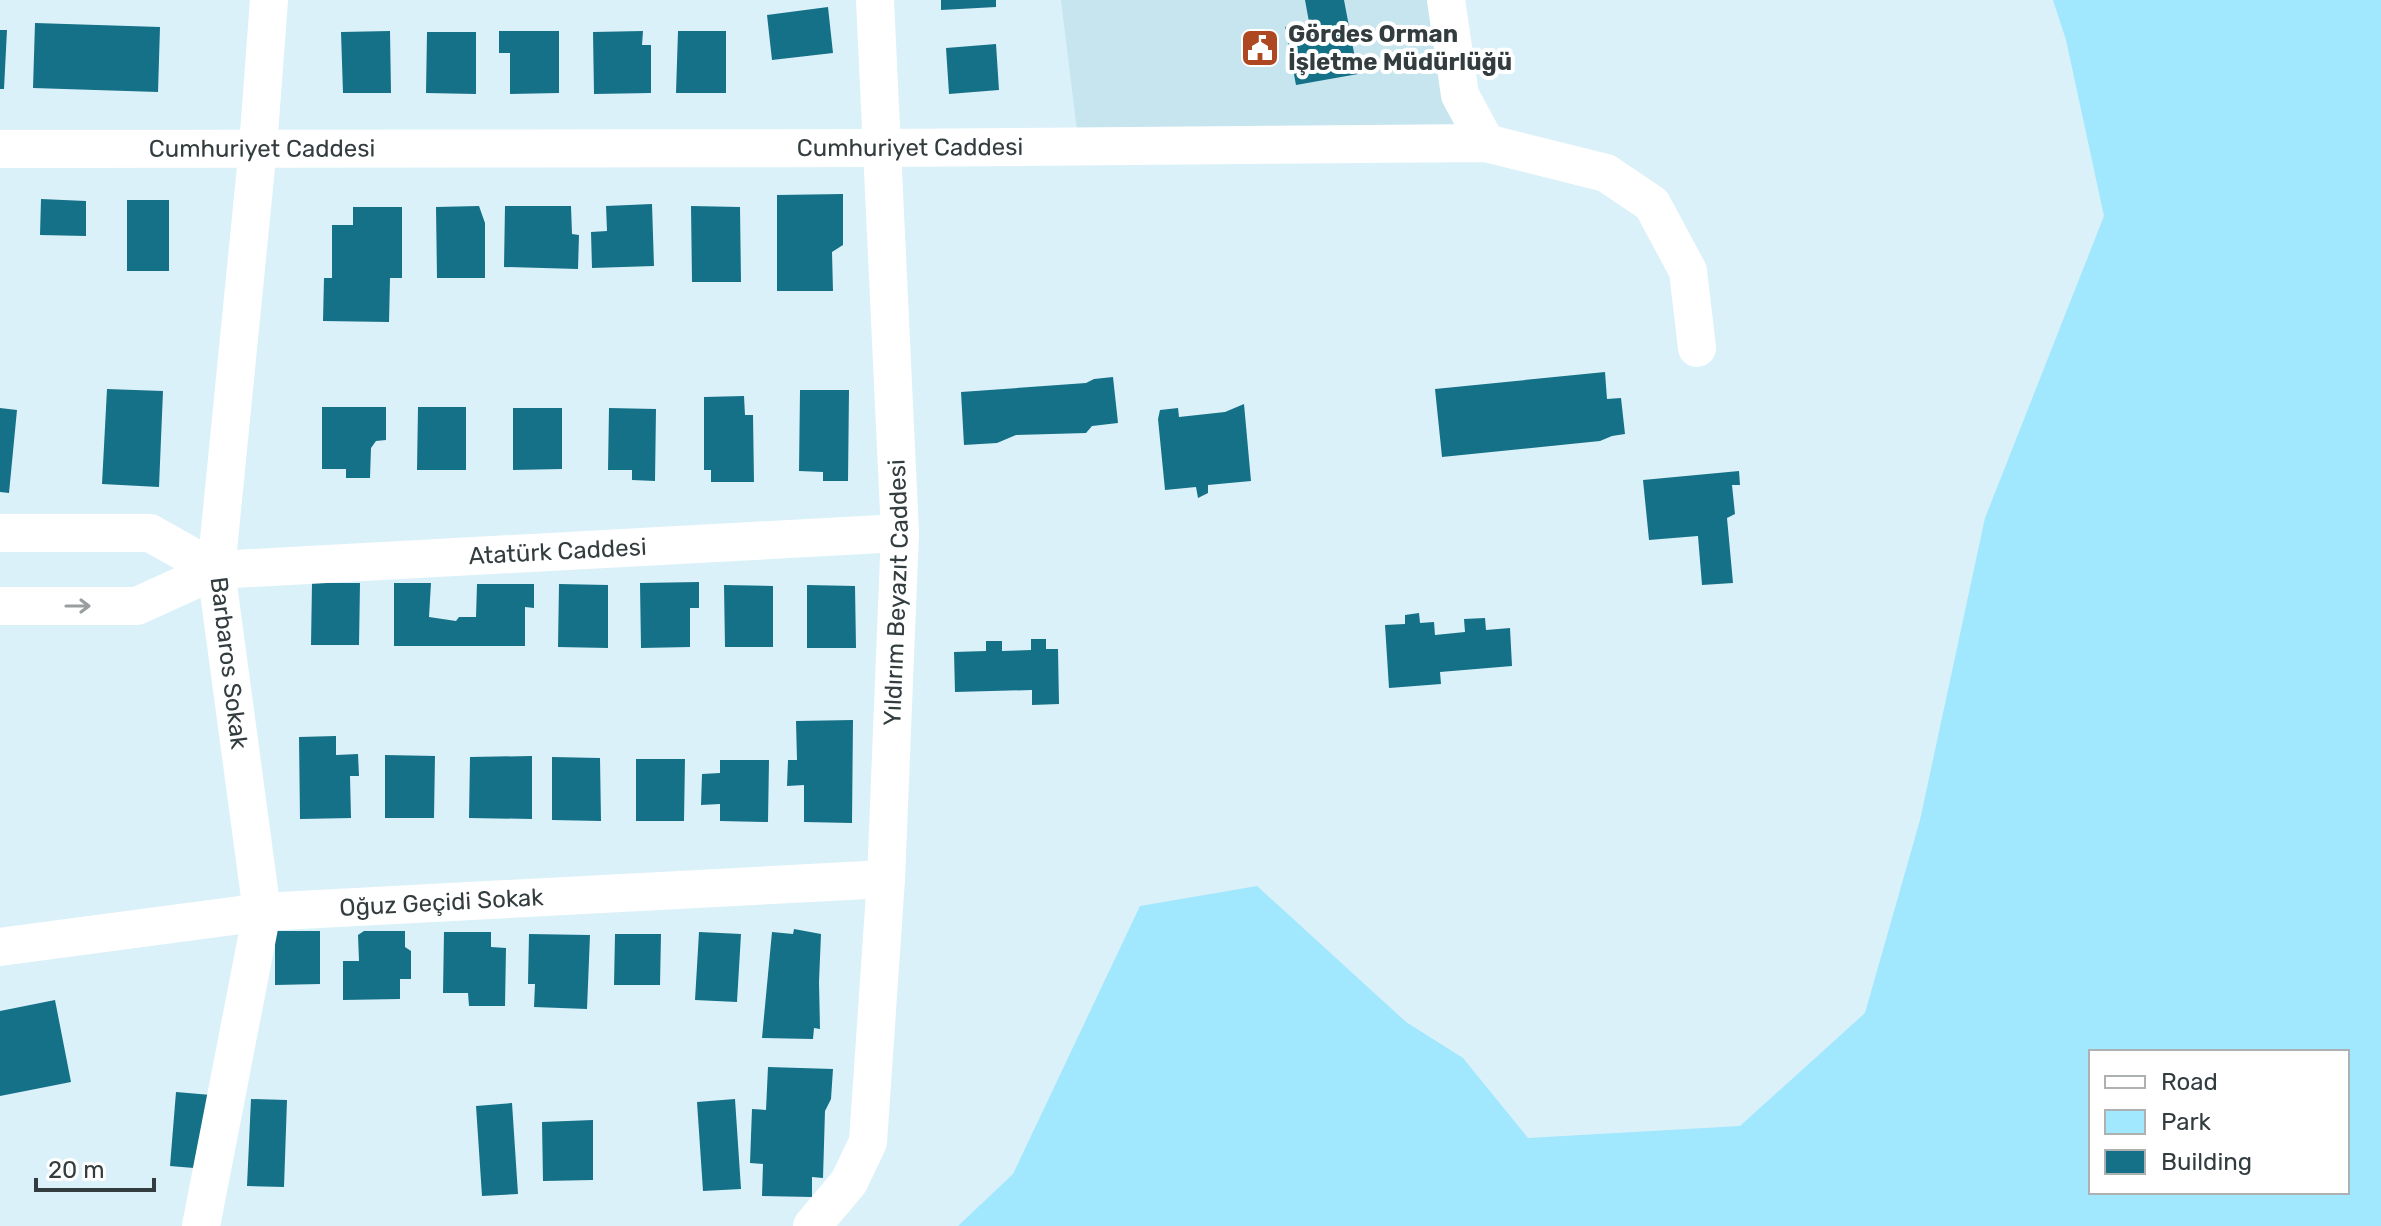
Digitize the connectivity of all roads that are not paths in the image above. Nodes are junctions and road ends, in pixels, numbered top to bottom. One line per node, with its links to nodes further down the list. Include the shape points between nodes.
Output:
1 (269, 0): 5 (street, Barbaros Sokak)
2 (875, 0): 6 (street, Yıldırım Beyazıt Caddesi)
3 (1446, 0): 4 (street, via 1460,95)
4 (1486, 143): 6 (street, Cumhuriyet Caddesi); 8 (street, Cumhuriyet Caddesi, via 1606,173 1652,204 1688,271)
5 (258, 147): 6 (street, Cumhuriyet Caddesi); 7 (street, Cumhuriyet Caddesi); 11 (street, Barbaros Sokak)
6 (883, 148): 10 (street, Yıldırım Beyazıt Caddesi)
7 (0, 149)
8 (1697, 348)
9 (0, 533): 11 (street, via 150,533)
10 (900, 533): 11 (street, Atatürk Caddesi); 13 (street, Yıldırım Beyazıt Caddesi)
11 (216, 570): 12 (street, Atatürk Caddesi, one-way to 11, via 137,606); 14 (street, Barbaros Sokak)
12 (0, 606)
13 (886, 879): 14 (street, Oğuz Geçidi Sokak); 17 (street, Yıldırım Beyazıt Caddesi, via 868,1142 849,1182)
14 (262, 912): 15 (street, Oğuz Geçidi Sokak); 16 (street, Barbaros Sokak)
15 (0, 947)
16 (201, 1226)
17 (812, 1226)

